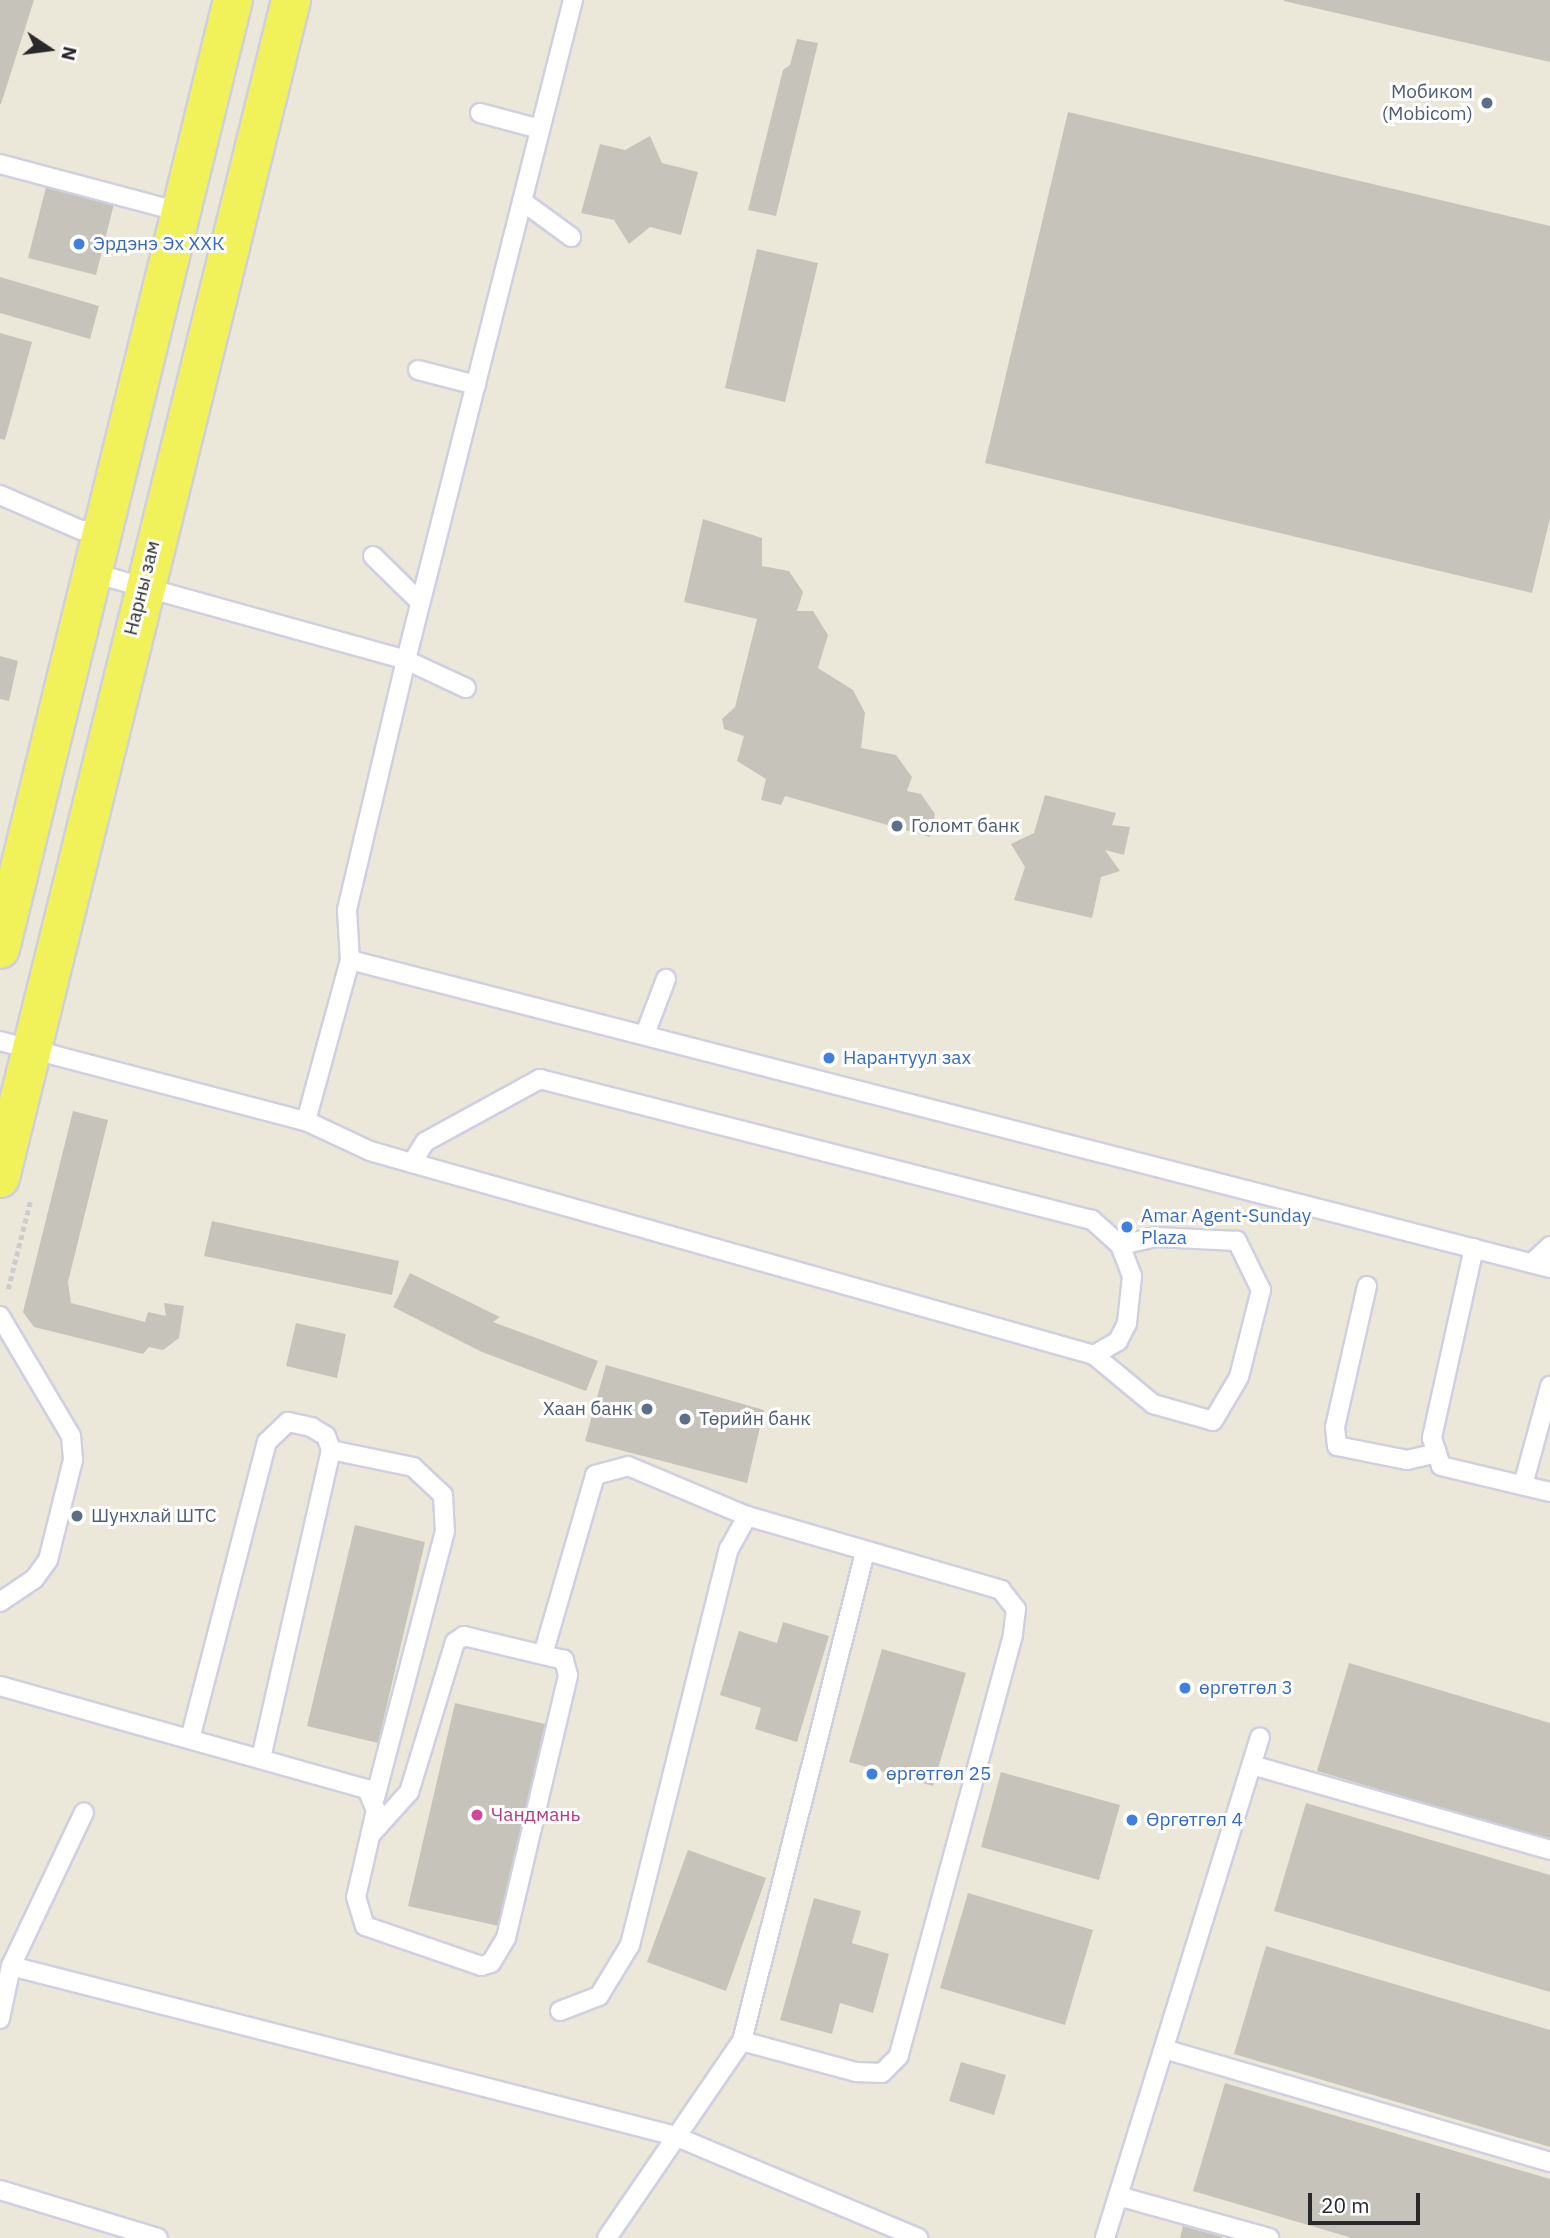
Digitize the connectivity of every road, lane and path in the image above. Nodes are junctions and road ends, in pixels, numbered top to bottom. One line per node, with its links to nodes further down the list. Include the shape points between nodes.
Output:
1 (233, 0): 8 (main road)
2 (291, 0): 16 (main road, Нарны зам)
3 (573, 0): 5 (lane)
4 (480, 113): 5 (lane)
5 (540, 128): 7 (lane)
6 (0, 164): 8 (lane)
7 (522, 201): 9 (lane); 11 (lane)
8 (181, 212): 13 (main road)
9 (571, 237)
10 (418, 370): 11 (lane)
11 (476, 385): 17 (lane)
12 (0, 495): 13 (lane, via 81,530)
13 (103, 530): 15 (main road)
14 (373, 556): 17 (lane)
15 (93, 573): 16 (lane); 20 (main road)
16 (143, 585): 18 (lane); 24 (main road, Нарны зам)
17 (421, 602): 18 (lane)
18 (406, 660): 19 (lane); 21 (lane, via 347,910)
19 (466, 688)
20 (0, 949)
21 (350, 960): 23 (lane); 25 (lane)
22 (666, 979): 23 (lane)
23 (645, 1034): 30 (lane)
24 (16, 1046): 25 (lane); 27 (main road, Нарны зам)
25 (306, 1121): 26 (lane)
26 (412, 1163): 28 (lane, via 425,1142 540,1079 1092,1220); 35 (lane)
27 (0, 1178)
28 (1120, 1245): 35 (lane, via 1132,1276 1128,1323 1118,1341); 35 (lane, via 1156,1237 1237,1241 1261,1290 1239,1377 1213,1421 1153,1404)
29 (1550, 1247): 31 (lane)
30 (1474, 1248): 31 (lane); 39 (lane, via 1432,1438)
31 (1532, 1263): 32 (lane)
32 (1550, 1268)
33 (1367, 1286): 39 (lane, via 1335,1427 1337,1446 1407,1460)
34 (0, 1317): 44 (lane, via 71,1436 73,1460 48,1560 34,1579)
35 (1094, 1355)
36 (1550, 1385): 37 (lane)
37 (1543, 1441): 40 (lane)
38 (331, 1450): 48 (lane, via 326,1436 288,1422 267,1443); 49 (lane); 51 (lane, via 413,1467 443,1495 445,1531)
39 (1437, 1453): 40 (lane, via 1441,1466)
40 (1523, 1485): 41 (lane)
41 (1550, 1492)
42 (747, 1516): 43 (lane, via 793,1525); 45 (lane, via 628,1466 595,1475); 56 (lane, via 729,1549 630,1945 599,1996)
43 (865, 1552): 58 (lane); 58 (lane, via 1001,1590 1016,1609 1013,1635 899,2056 882,2073 856,2072)
44 (0, 1602)
45 (544, 1651): 53 (lane, via 464,1636 455,1642 409,1792); 53 (lane, via 564,1660 568,1675 506,1938 491,1963 481,1966 419,1948 365,1926 356,1898)
46 (0, 1686): 48 (lane)
47 (1260, 1737): 50 (lane)
48 (190, 1739): 49 (lane)
49 (261, 1758): 51 (lane, via 367,1789)
50 (1252, 1765): 54 (lane); 59 (lane)
51 (375, 1797): 53 (lane)
52 (84, 1812): 55 (lane)
53 (373, 1832)
54 (1550, 1850)
55 (11, 1966): 57 (lane); 60 (lane)
56 (560, 2011)
57 (0, 2019)
58 (742, 2041): 60 (lane)
59 (1167, 2049): 61 (lane); 63 (lane)
60 (672, 2135): 65 (lane); 66 (lane)
61 (1550, 2162)
62 (0, 2190): 64 (lane)
63 (1118, 2196): 67 (lane); 68 (lane)
64 (159, 2238)
65 (607, 2238)
66 (918, 2238)
67 (1105, 2238)
68 (1269, 2238)

